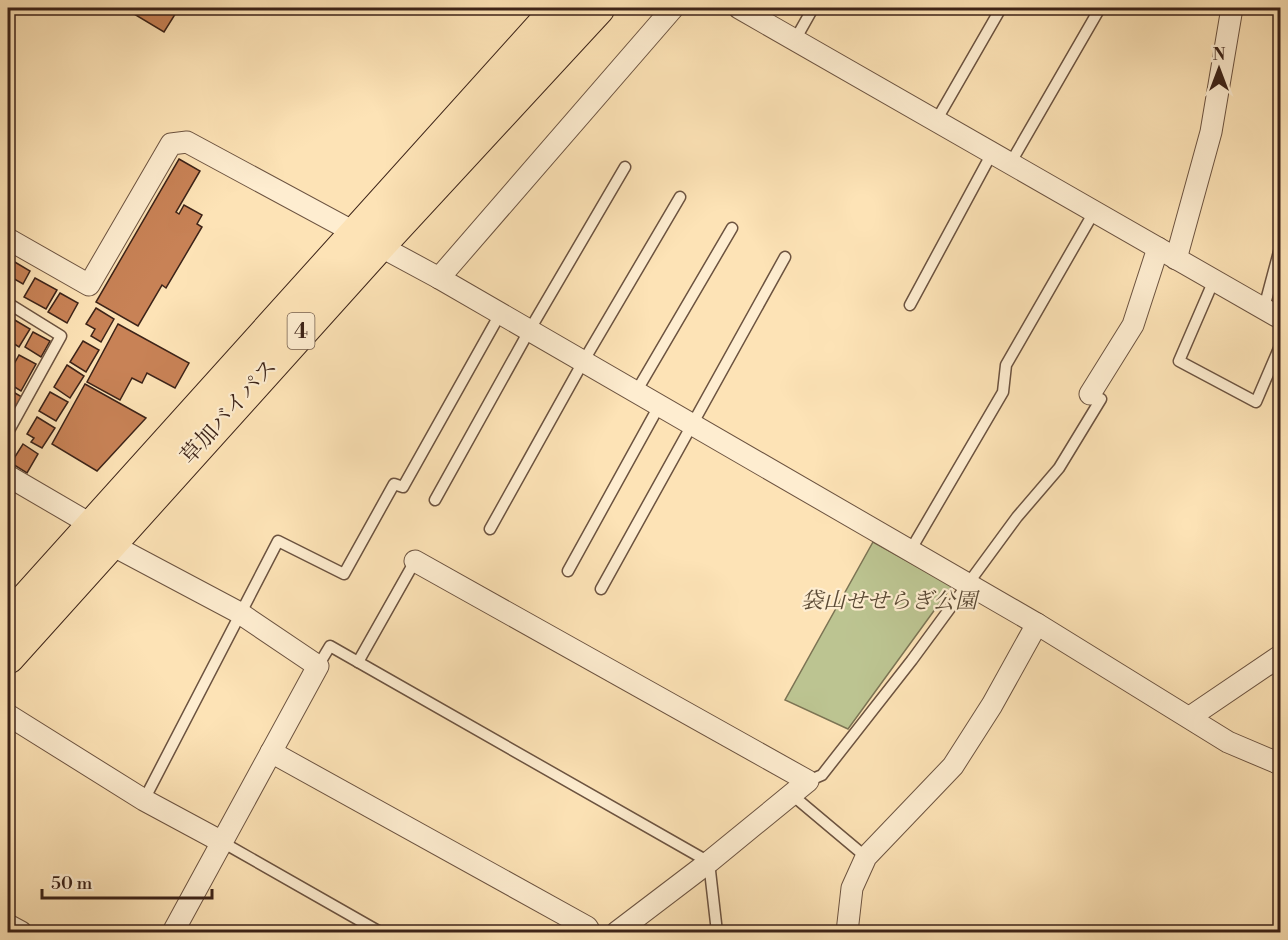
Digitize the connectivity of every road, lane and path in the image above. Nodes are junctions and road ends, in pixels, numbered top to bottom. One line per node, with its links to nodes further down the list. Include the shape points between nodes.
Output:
1 (559, 8): 18 (highway, 草加バイパス / 4)
2 (598, 8): 18 (highway, 草加バイパス / 4)
3 (673, 8): 23 (street)
4 (739, 8): 9 (street)
5 (813, 8): 9 (lane)
6 (1001, 8): 10 (lane)
7 (1100, 8): 12 (lane)
8 (1232, 8): 22 (street, via 1211,132)
9 (795, 40): 10 (street)
10 (936, 121): 11 (street)
11 (992, 153): 12 (street); 25 (lane)
12 (1010, 164): 15 (street)
13 (625, 167): 29 (lane)
14 (680, 197): 31 (lane)
15 (1094, 212): 19 (street); 41 (lane, via 1006,365 1003,392)
16 (732, 228): 32 (lane)
17 (8, 239): 18 (street, via 89,285 171,144 188,142)
18 (367, 239): 23 (street); 40 (highway, 草加バイパス / 4)
19 (1158, 248): 22 (street); 33 (street, via 1133,325)
20 (1281, 248): 27 (lane)
21 (785, 257): 35 (lane)
22 (1176, 259): 24 (street)
23 (439, 278): 28 (street)
24 (1214, 280): 27 (street); 30 (lane, via 1179,360 1256,402)
25 (910, 304)
26 (8, 310): 36 (lane, via 11,304 61,336)
27 (1272, 313)
28 (500, 314): 29 (street); 46 (lane, via 403,487 394,484 344,574 278,541)
29 (529, 331): 31 (street); 38 (lane)
30 (1281, 346)
31 (583, 362): 32 (street); 39 (lane)
32 (636, 392): 34 (street)
33 (1090, 394): 44 (lane, via 1101,399 1059,468)
34 (659, 406): 35 (street); 43 (lane)
35 (690, 424): 41 (street); 45 (lane)
36 (8, 432)
37 (8, 476): 40 (street)
38 (435, 500)
39 (490, 529)
40 (101, 535): 46 (street); 47 (highway, 草加バイパス / 4); 50 (highway, 草加バイパス / 4)
41 (910, 551): 44 (street)
42 (414, 561): 51 (lane); 57 (street)
43 (568, 571)
44 (966, 583): 48 (street); 57 (lane, via 822,775)
45 (601, 589)
46 (238, 612): 52 (street); 58 (lane)
47 (8, 620)
48 (1037, 624): 54 (street); 60 (street, via 953,766)
49 (1281, 656): 54 (street)
50 (8, 657)
51 (358, 662): 52 (lane, via 330,646); 61 (lane)
52 (318, 666): 55 (street)
53 (8, 715): 58 (street)
54 (1190, 717): 56 (street, via 1228,742)
55 (272, 752): 59 (street); 66 (street, via 586,927)
56 (1281, 764)
57 (800, 788): 60 (lane); 61 (street)
58 (144, 800): 59 (street)
59 (222, 842): 64 (street); 65 (lane)
60 (866, 857): 69 (street, via 852,888)
61 (709, 862): 67 (street); 68 (lane)
62 (8, 925): 63 (street)
63 (21, 933)
64 (173, 933)
65 (380, 933)
66 (590, 933)
67 (616, 933)
68 (717, 933)
69 (847, 933)

